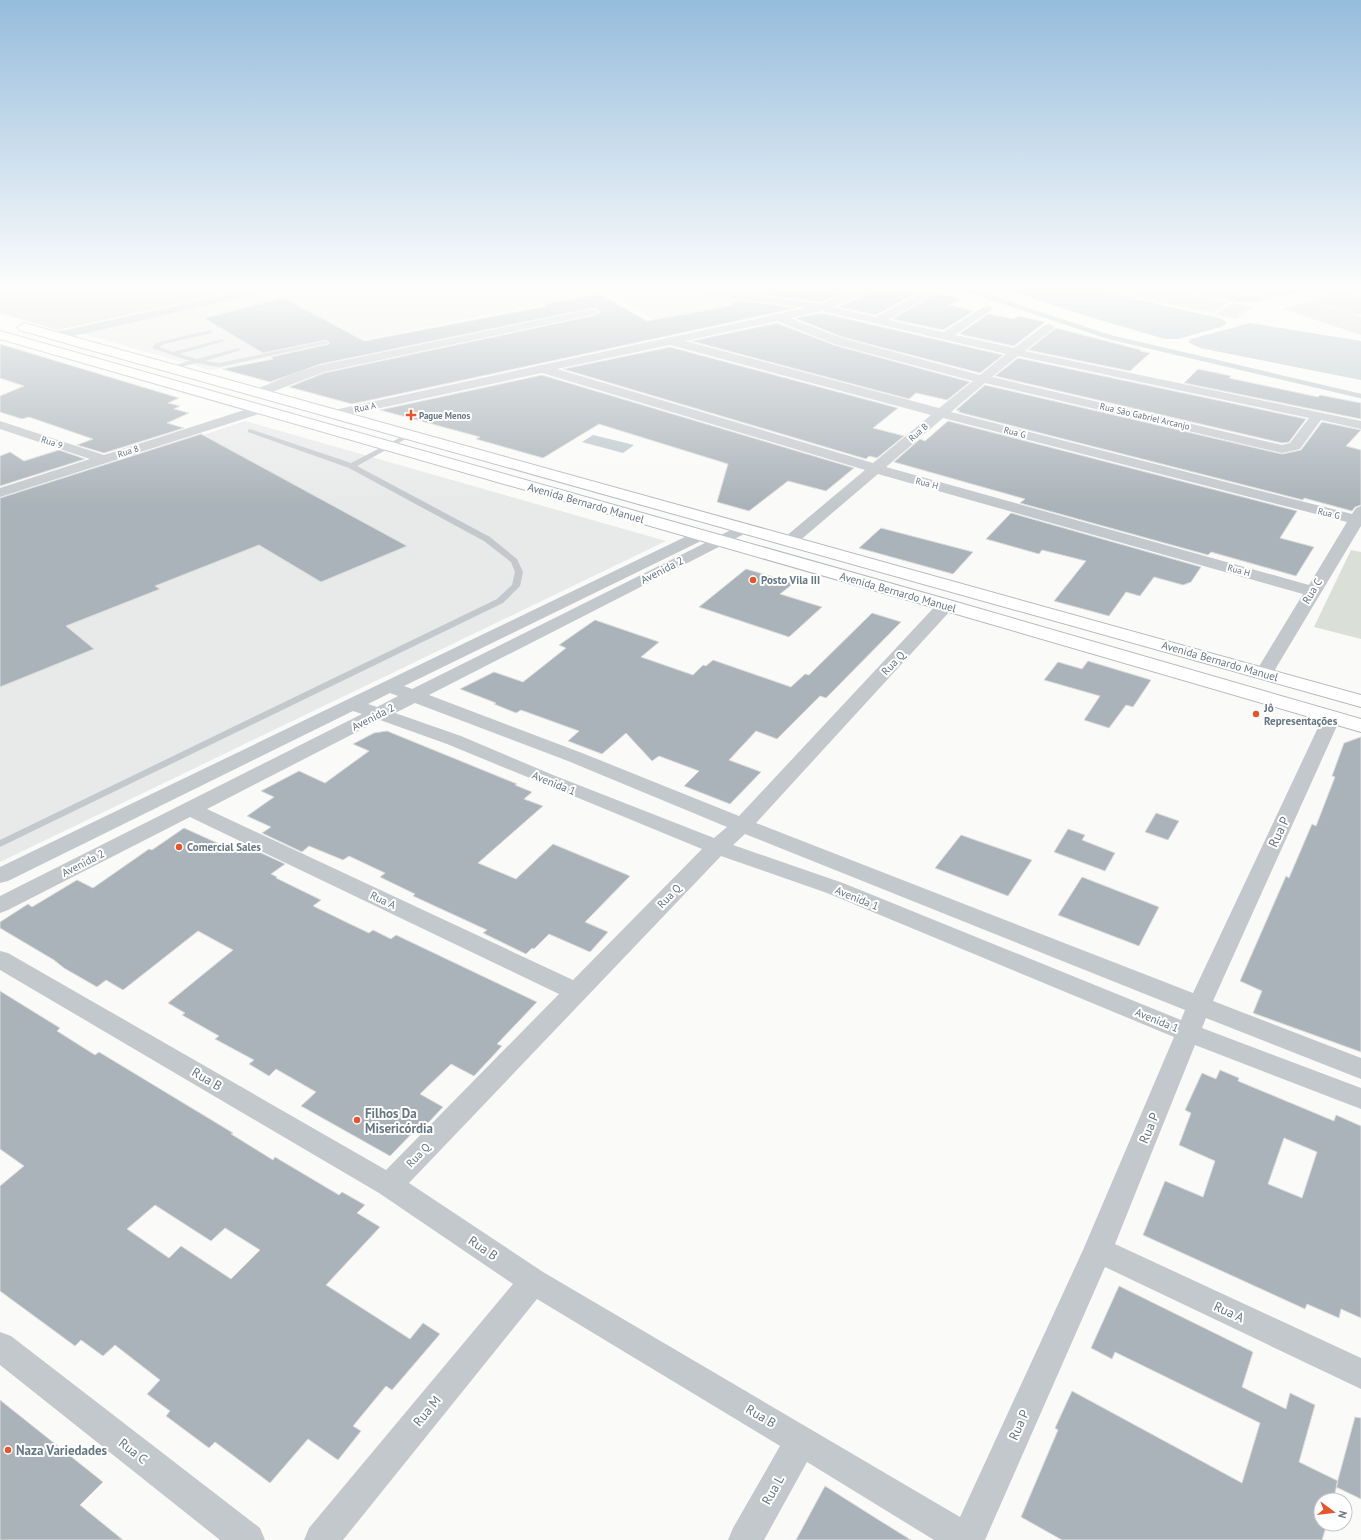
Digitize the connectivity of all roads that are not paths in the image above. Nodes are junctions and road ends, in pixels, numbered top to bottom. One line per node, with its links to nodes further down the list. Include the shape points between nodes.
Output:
1 (92, 362): 16 (main road, Avenida Bernardo Manuel)
2 (148, 362): 12 (main road, Avenida Bernardo Manuel)
3 (194, 362): 12 (lane)
4 (202, 362): 5 (lane, via 215,364)
5 (236, 362)
6 (355, 362): 15 (street, via 302,375)
7 (575, 362): 13 (street, Rua A)
8 (749, 362): 17 (street, Rua G)
9 (917, 362): 14 (street, Rua São Gabriel Arcanjo)
10 (1002, 362): 14 (street, Rua B)
11 (1061, 362): 19 (street)
12 (169, 368): 15 (main road, Avenida Bernardo Manuel)
13 (543, 369): 18 (street, Rua A); 27 (street, Rua H)
14 (981, 379): 17 (street, Rua B); 19 (street, Rua São Gabriel Arcanjo, via 1282,449 1295,446)
15 (259, 393): 18 (main road, Avenida Bernardo Manuel)
16 (257, 410): 24 (main road, Avenida Bernardo Manuel); 25 (street, Rua 8)
17 (940, 412): 27 (street, Rua B); 29 (street, Rua G)
18 (334, 414): 23 (main road, Avenida Bernardo Manuel)
19 (1317, 416): 21 (street)
20 (0, 425): 25 (street, Rua 9)
21 (1361, 425)
22 (250, 432): 26 (lane)
23 (410, 435): 24 (lane); 30 (main road, Avenida Bernardo Manuel)
24 (388, 447): 26 (lane); 31 (main road, Avenida Bernardo Manuel)
25 (103, 459): 28 (street, Rua 8)
26 (352, 466): 46 (lane, via 487,539 514,561 519,572 516,586 500,601)
27 (877, 469): 32 (street, Rua B); 34 (street, Rua H)
28 (0, 493)
29 (1359, 517): 34 (street, Rua C)
30 (736, 525): 31 (street, Avenida 2); 32 (main road, Avenida Bernardo Manuel); 33 (street, Avenida 2)
31 (701, 536): 33 (main road, Avenida Bernardo Manuel); 37 (street, Avenida 2)
32 (791, 540): 36 (main road, Avenida Bernardo Manuel)
33 (719, 541): 35 (main road, Avenida Bernardo Manuel); 38 (street, Avenida 2)
34 (1312, 591): 36 (street, Rua C)
35 (946, 605): 42 (main road, Avenida Bernardo Manuel); 45 (street, Rua Q)
36 (1264, 673): 39 (main road, Avenida Bernardo Manuel)
37 (388, 686): 38 (street); 40 (street, Avenida 2)
38 (414, 696): 41 (street, Avenida 2); 45 (street, via 575,757)
39 (1361, 701)
40 (351, 704): 41 (street, Avenida 1); 48 (street, Avenida 2)
41 (378, 714): 44 (street, Avenida 2); 47 (street, Avenida 1, via 454,740 546,780)
42 (1332, 717): 43 (main road, Avenida Bernardo Manuel); 52 (street, Rua P)
43 (1361, 726)
44 (190, 809): 49 (street, Avenida 2); 51 (street, Rua A)
45 (742, 825): 47 (street, Rua Q); 52 (street)
46 (0, 844)
47 (717, 847): 51 (street, Rua Q); 53 (street, Avenida 1, via 835,888)
48 (0, 876)
49 (0, 906)
50 (0, 958): 56 (street, Rua B)
51 (576, 992): 56 (street, Rua Q)
52 (1199, 1006): 53 (street, Rua P); 54 (street)
53 (1189, 1033): 55 (street, Avenida 1); 57 (street, Rua P)
54 (1361, 1070)
55 (1361, 1098)
56 (389, 1185): 58 (street, Rua B)
57 (1098, 1250): 60 (street, Rua A); 65 (street, Rua P)
58 (533, 1282): 61 (street, Rua B); 63 (street, Rua M)
59 (0, 1346): 62 (street, Rua C)
60 (1361, 1374)
61 (801, 1440): 64 (street, Rua L); 65 (street, Rua B)
62 (248, 1540)
63 (321, 1540)
64 (745, 1540)
65 (966, 1540)

